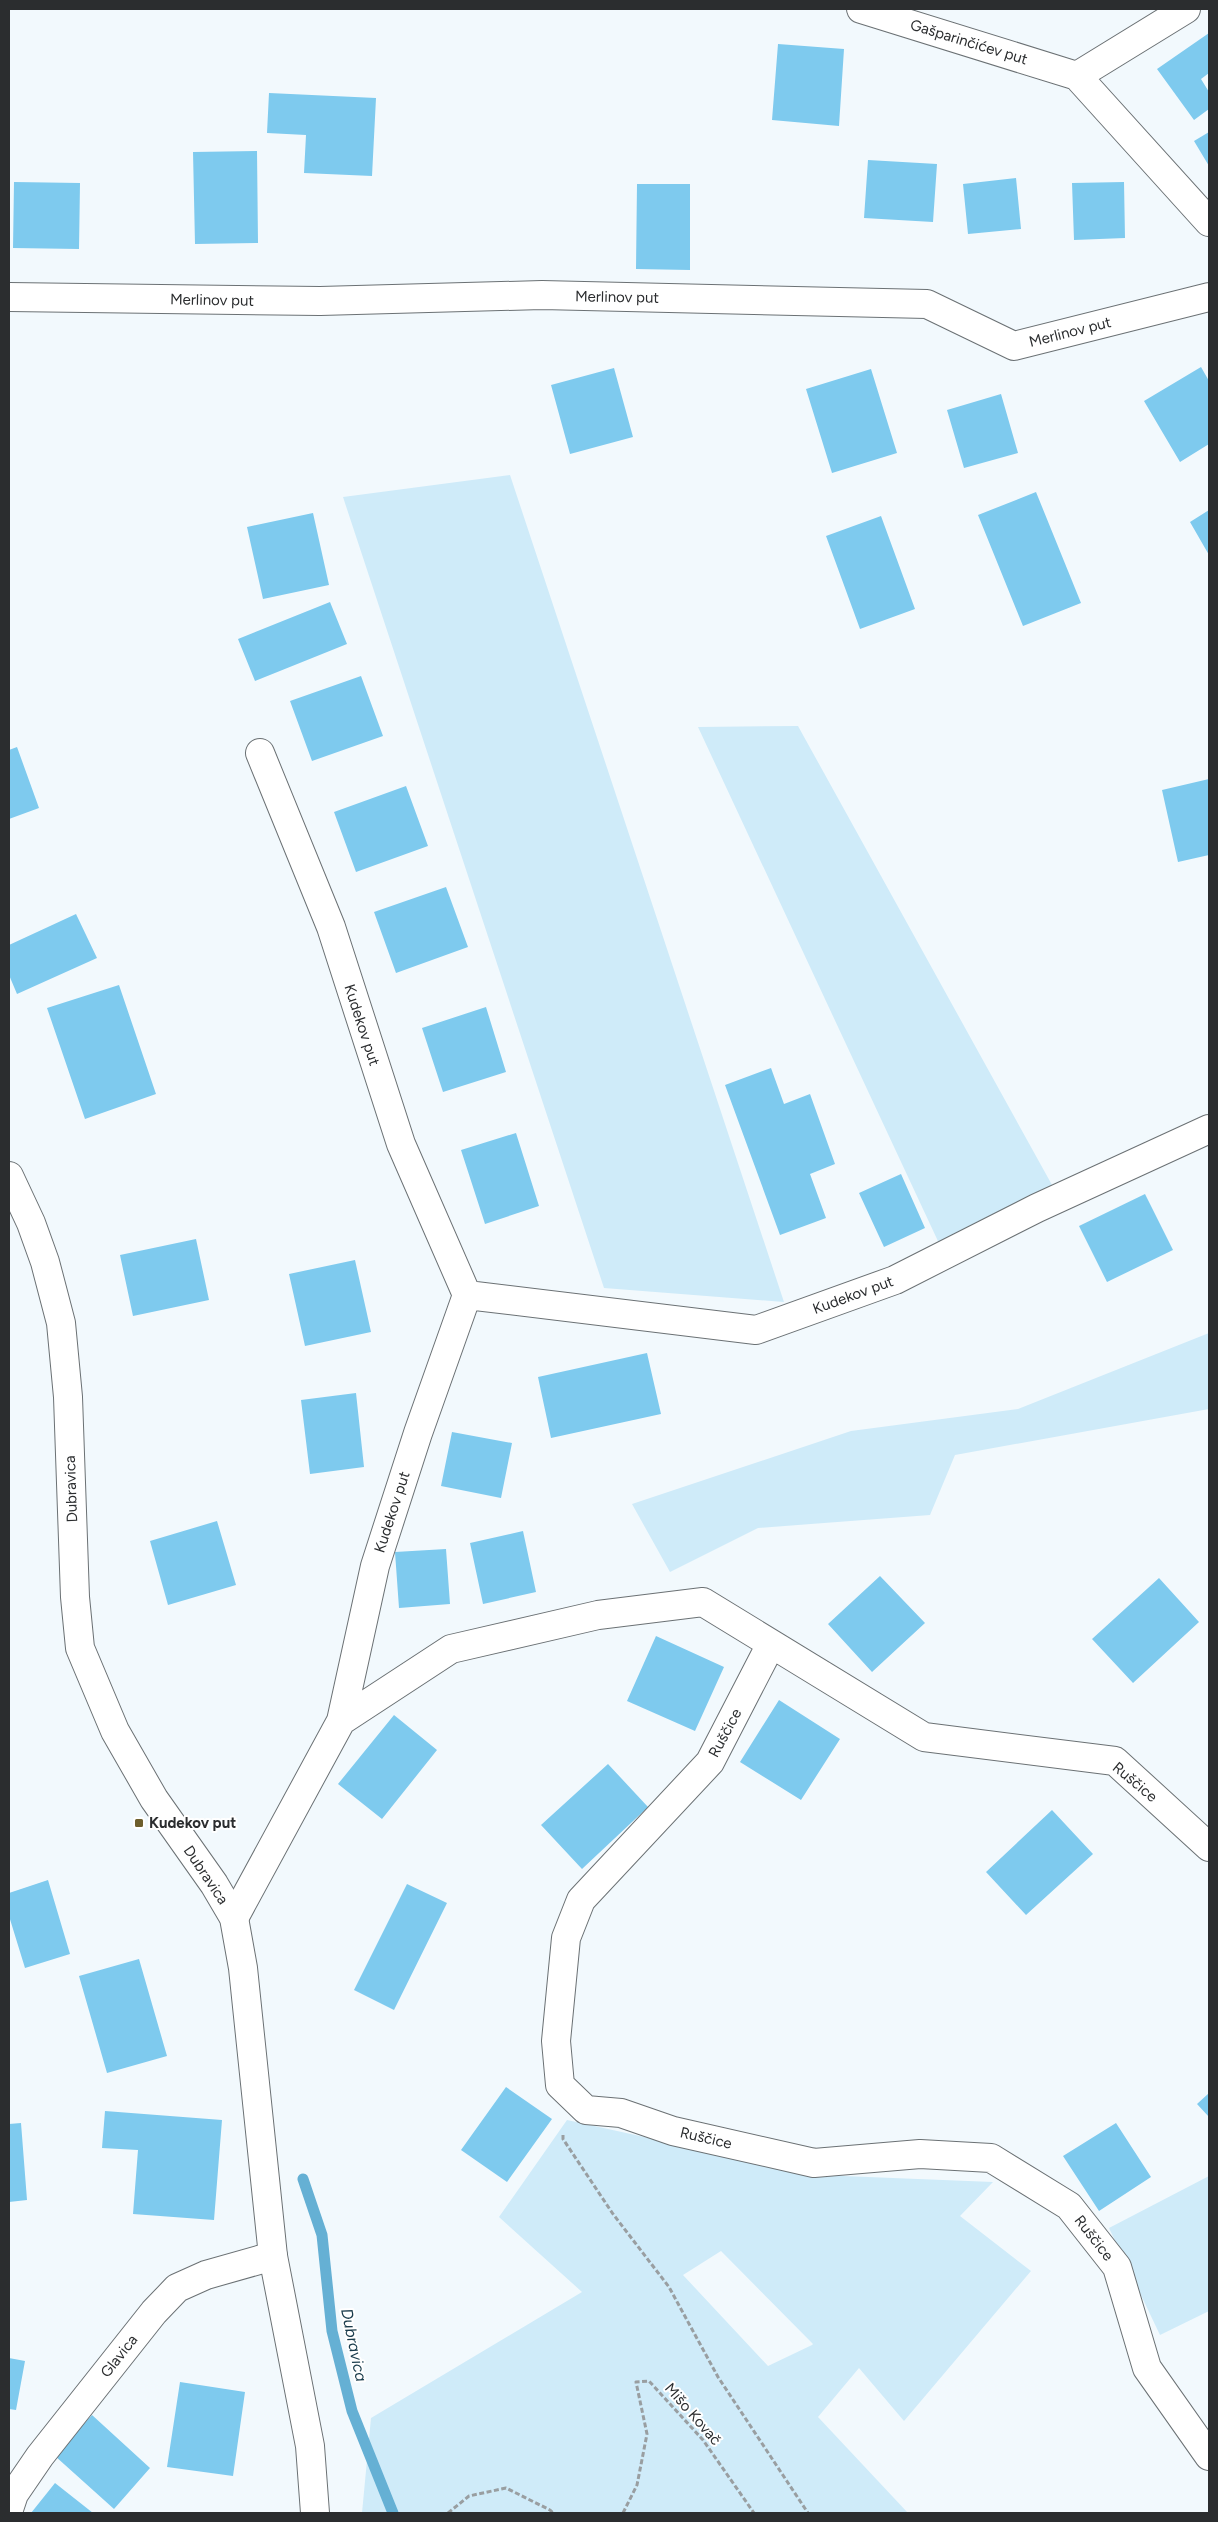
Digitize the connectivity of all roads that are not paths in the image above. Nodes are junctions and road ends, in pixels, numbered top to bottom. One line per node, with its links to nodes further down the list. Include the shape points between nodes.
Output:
1 (861, 9): 3 (street, Gašparinčićev put)
2 (1186, 9): 3 (street)
3 (1077, 76): 4 (street)
4 (1209, 222)
5 (9, 297): 6 (street, Merlinov put, via 320,302 542,295 928,304 1014,346)
6 (1209, 298)
7 (260, 753): 10 (street, Kudekov put, via 330,927 401,1144)
8 (1209, 1129): 10 (street, Kudekov put, via 1037,1208 895,1280 756,1330)
9 (9, 1176): 14 (street, Dubravica, via 45,1262 61,1323 68,1397 75,1597 80,1648 114,1731 154,1799)
10 (467, 1295): 12 (street, Kudekov put, via 375,1566)
11 (771, 1644): 12 (street, Ruščice, via 703,1602 598,1615 451,1649); 13 (street, Ruščice, via 924,1737 1115,1761); 16 (street, Ruščice, via 710,1762 581,1900 566,1938 556,2041 560,2085 586,2110 621,2113 673,2131 814,2162 920,2154 991,2158 1069,2206 1117,2267 1147,2368)
12 (341, 1721): 14 (street, Kudekov put)
13 (1209, 1848)
14 (234, 1918): 15 (street, Dubravica, via 243,1968)
15 (273, 2256): 17 (street, Glavica, via 206,2275 178,2288 148,2319 40,2456); 18 (street, Dubravica, via 310,2446)
16 (1209, 2456)
17 (11, 2499)
18 (315, 2513)

